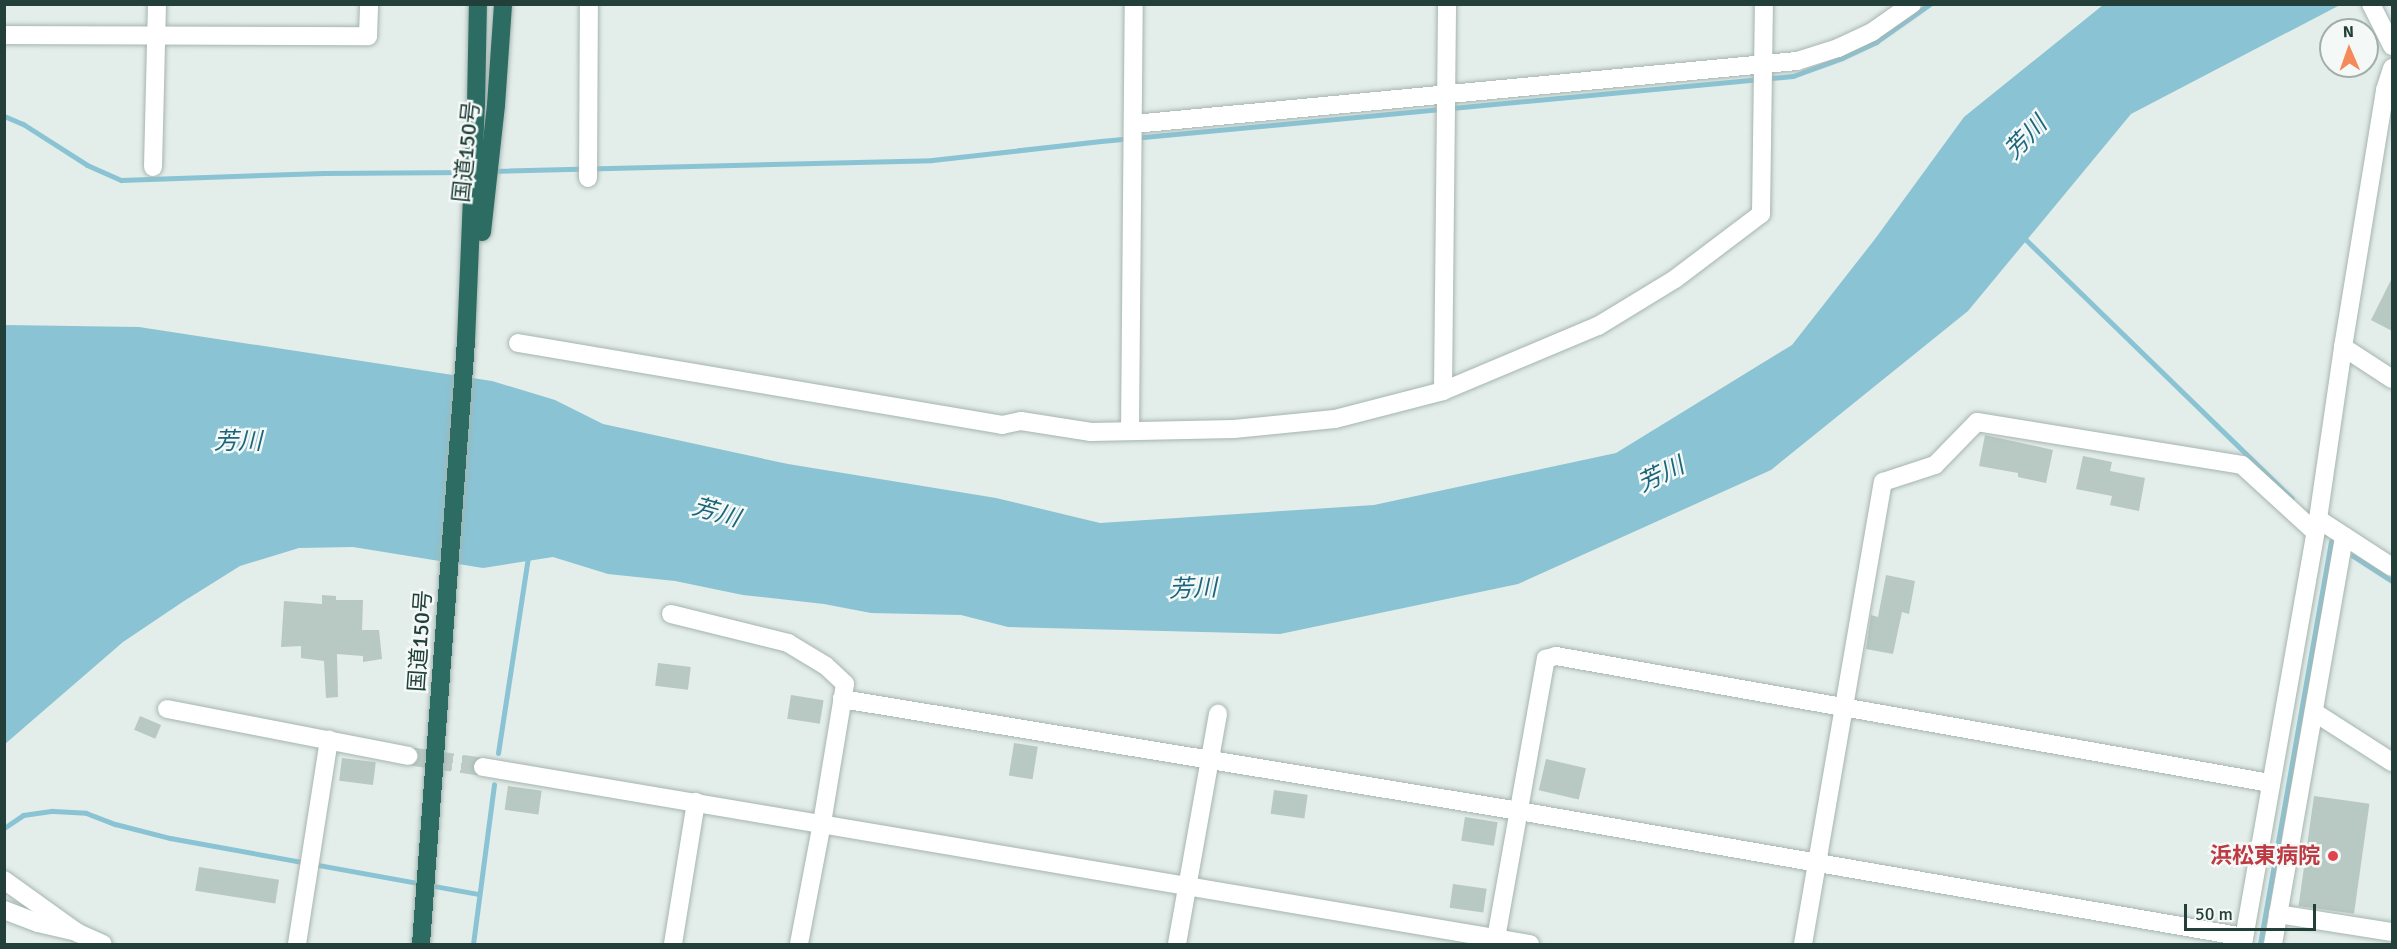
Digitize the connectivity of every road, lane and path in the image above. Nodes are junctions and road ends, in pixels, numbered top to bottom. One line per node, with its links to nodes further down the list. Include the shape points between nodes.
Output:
1 (157, 4): 12 (street)
2 (369, 4): 12 (street, via 368,36)
3 (478, 4): 20 (highway, 国道150号)
4 (503, 4): 20 (highway, 国道150号, via 496,105)
5 (589, 4): 19 (street)
6 (1134, 4): 17 (street)
7 (1447, 4): 16 (street)
8 (1764, 4): 14 (street)
9 (1912, 4): 14 (street, via 1872,33 1838,48 1797,61)
10 (2371, 4): 13 (street)
11 (4, 35): 12 (street)
12 (157, 36): 18 (street)
13 (2392, 46)
14 (1763, 65): 16 (street); 24 (street, via 1761,214 1675,279 1598,326)
15 (2392, 68): 22 (street, via 2385,90)
16 (1447, 96): 17 (street); 24 (street)
17 (1134, 125): 25 (street)
18 (153, 167)
19 (588, 178)
20 (466, 341): 55 (highway, 国道150号)
21 (518, 344): 25 (street, via 620,358 1002,425 1021,421 1091,432)
22 (2343, 347): 23 (street); 26 (street)
23 (2392, 379)
24 (1443, 391): 25 (street, via 1335,418 1234,429)
25 (1130, 431)
26 (2317, 526): 27 (street); 31 (street, via 2241,465 1977,422 1935,465 1883,482); 40 (street)
27 (2344, 536): 28 (street); 33 (street)
28 (2392, 567)
29 (671, 614): 30 (street, via 788,643 826,666 844,684)
30 (842, 699): 37 (street); 43 (street)
31 (1844, 707): 40 (street); 42 (street, via 1556,656 1546,659); 44 (street)
32 (166, 709): 35 (street)
33 (2314, 712): 38 (street); 48 (street)
34 (1218, 714): 37 (street)
35 (330, 739): 36 (street); 54 (street)
36 (408, 756)
37 (1210, 760): 42 (street); 46 (street)
38 (2392, 762)
39 (483, 767): 41 (street)
40 (2270, 783): 51 (street)
41 (696, 802): 43 (street); 56 (street)
42 (1520, 811): 44 (street); 52 (street)
43 (822, 823): 46 (street); 57 (street)
44 (1816, 862): 51 (street); 60 (street)
45 (4, 880): 50 (street)
46 (1186, 885): 52 (street); 58 (street)
47 (4, 910): 50 (street)
48 (2278, 914): 49 (street); 61 (street)
49 (2392, 932)
50 (78, 933): 53 (street)
51 (2243, 941)
52 (1496, 942): 59 (street)
53 (103, 945)
54 (297, 945)
55 (421, 945)
56 (673, 945)
57 (799, 945)
58 (1177, 945)
59 (1530, 945)
60 (1803, 945)
61 (2273, 945)

